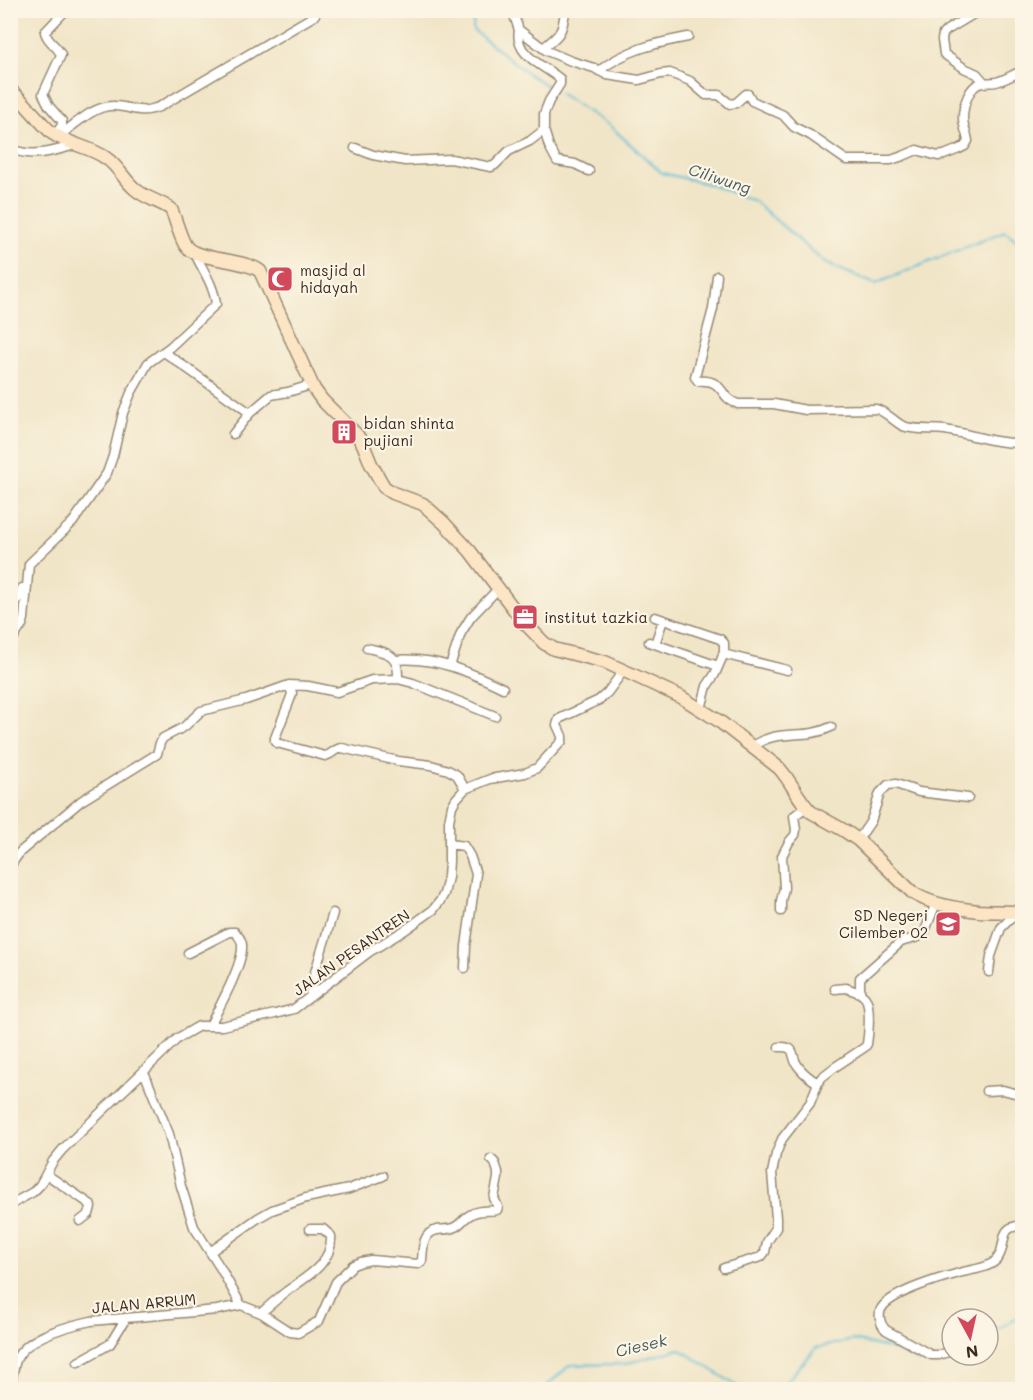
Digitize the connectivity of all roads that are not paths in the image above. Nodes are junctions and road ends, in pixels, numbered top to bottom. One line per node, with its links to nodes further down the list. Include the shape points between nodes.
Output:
1 (66, 10): 14 (street, via 45,32 61,55 43,94 62,121)
2 (318, 10): 14 (street, via 282,36 157,108 100,108)
3 (512, 10): 6 (street)
4 (566, 10): 8 (street, via 559,35)
5 (980, 10): 11 (street, via 947,30 942,47 944,54)
6 (519, 30): 8 (street); 13 (street, via 517,39 525,53 559,78 560,84 544,114)
7 (688, 37): 9 (street, via 647,45)
8 (543, 48): 9 (street)
9 (598, 70): 11 (street, via 641,81 674,74 692,82 706,95 719,95 730,105 748,94 752,101 783,116 794,127 851,161 891,160 916,150 941,156 965,146 965,103 973,88)
10 (1023, 71): 11 (street, via 998,82)
11 (984, 82)
12 (10, 90): 14 (street)
13 (544, 130): 17 (street, via 491,166 451,159 405,161); 18 (street, via 557,161)
14 (57, 136): 15 (street)
15 (76, 144): 16 (street, via 34,153); 19 (street, via 107,158 135,189 171,209 186,247)
16 (10, 148)
17 (355, 148)
18 (589, 171)
19 (195, 254): 21 (street, via 212,286 216,304); 22 (street, via 255,267 262,273)
20 (717, 276): 25 (street, via 713,309 695,377 715,383 732,402 806,410 876,409 906,427)
21 (164, 352): 23 (street); 26 (street, via 148,363 131,393 107,473 73,522 29,564)
22 (311, 384): 23 (street, via 271,395); 27 (street, via 357,435 384,487 419,502 436,515)
23 (250, 413): 24 (street)
24 (233, 434)
25 (1023, 443)
26 (26, 583): 28 (street, via 18,599); 29 (street, via 24,619)
27 (498, 589): 33 (street, via 461,633); 35 (street, via 548,646)
28 (10, 601)
29 (10, 643)
30 (367, 648): 32 (street)
31 (723, 654): 34 (street); 34 (street, via 724,643 720,639 659,619 652,643); 36 (street)
32 (396, 660): 33 (street, via 433,661); 37 (street)
33 (450, 666): 39 (street)
34 (718, 666): 40 (street)
35 (624, 670): 40 (street); 44 (street, via 599,700 559,719 562,741 540,766)
36 (787, 670)
37 (398, 679): 38 (street, via 372,680 337,692); 41 (street)
38 (289, 685): 44 (street, via 292,693 275,738 277,743 325,756 338,748 347,748 431,765 453,772); 49 (street, via 198,713 184,727 163,738 157,754 81,801 20,852)
39 (503, 687)
40 (701, 709): 43 (street)
41 (495, 717)
42 (831, 727): 43 (street, via 808,734 773,736)
43 (752, 747): 46 (street, via 782,771)
44 (465, 789): 48 (street, JALAN PESANTREN, via 452,806)
45 (968, 798): 47 (street, via 888,785 880,793 871,821)
46 (806, 807): 47 (street); 51 (street, via 794,816 795,833 782,856)
47 (858, 840): 50 (street, via 914,893)
48 (449, 844): 55 (street, via 464,846 476,870); 59 (street, JALAN PESANTREN, via 448,877 436,906)
49 (10, 866)
50 (936, 903): 53 (street); 58 (street, via 924,933 901,942 863,975)
51 (781, 911)
52 (333, 913): 59 (street)
53 (1020, 913): 56 (street, via 1001,928)
54 (188, 953): 60 (street, via 232,932 242,943 238,964)
55 (465, 968)
56 (989, 972)
57 (835, 989): 58 (street)
58 (860, 993): 63 (street, via 867,1000 867,1044)
59 (310, 997): 60 (street, JALAN PESANTREN, via 294,1009 222,1026)
60 (210, 1025): 62 (street, JALAN PESANTREN, via 197,1026 178,1038)
61 (779, 1047): 63 (street, via 790,1048 797,1065)
62 (144, 1072): 67 (street, JALAN PESANTREN, via 63,1149); 73 (street, via 169,1134 191,1218)
63 (818, 1083): 74 (street, via 810,1103 782,1139 776,1154 772,1179 776,1225 764,1255)
64 (986, 1091): 65 (street)
65 (1023, 1095)
66 (491, 1159): 76 (street, via 498,1172 494,1198 498,1209 474,1212 454,1228 431,1233 424,1242 420,1264 371,1260 353,1265 336,1282 319,1321 300,1333 290,1332)
67 (46, 1174): 69 (street, JALAN PESANTREN, via 37,1189); 70 (street, via 90,1204 90,1212)
68 (383, 1176): 73 (street, via 272,1210)
69 (10, 1207)
70 (80, 1221)
71 (1023, 1225): 78 (street, via 1008,1230 994,1262 924,1284 884,1305 880,1320 886,1330 931,1355)
72 (310, 1228): 76 (street, via 323,1229 331,1236 325,1258)
73 (210, 1252): 75 (street)
74 (724, 1268)
75 (241, 1305): 76 (street); 77 (street, JALAN ARRUM)
76 (261, 1313)
77 (126, 1318): 79 (street, via 110,1344); 80 (street, JALAN ARRUM, via 78,1324 31,1343 16,1360)
78 (940, 1355)
79 (78, 1362)
80 (10, 1386)

